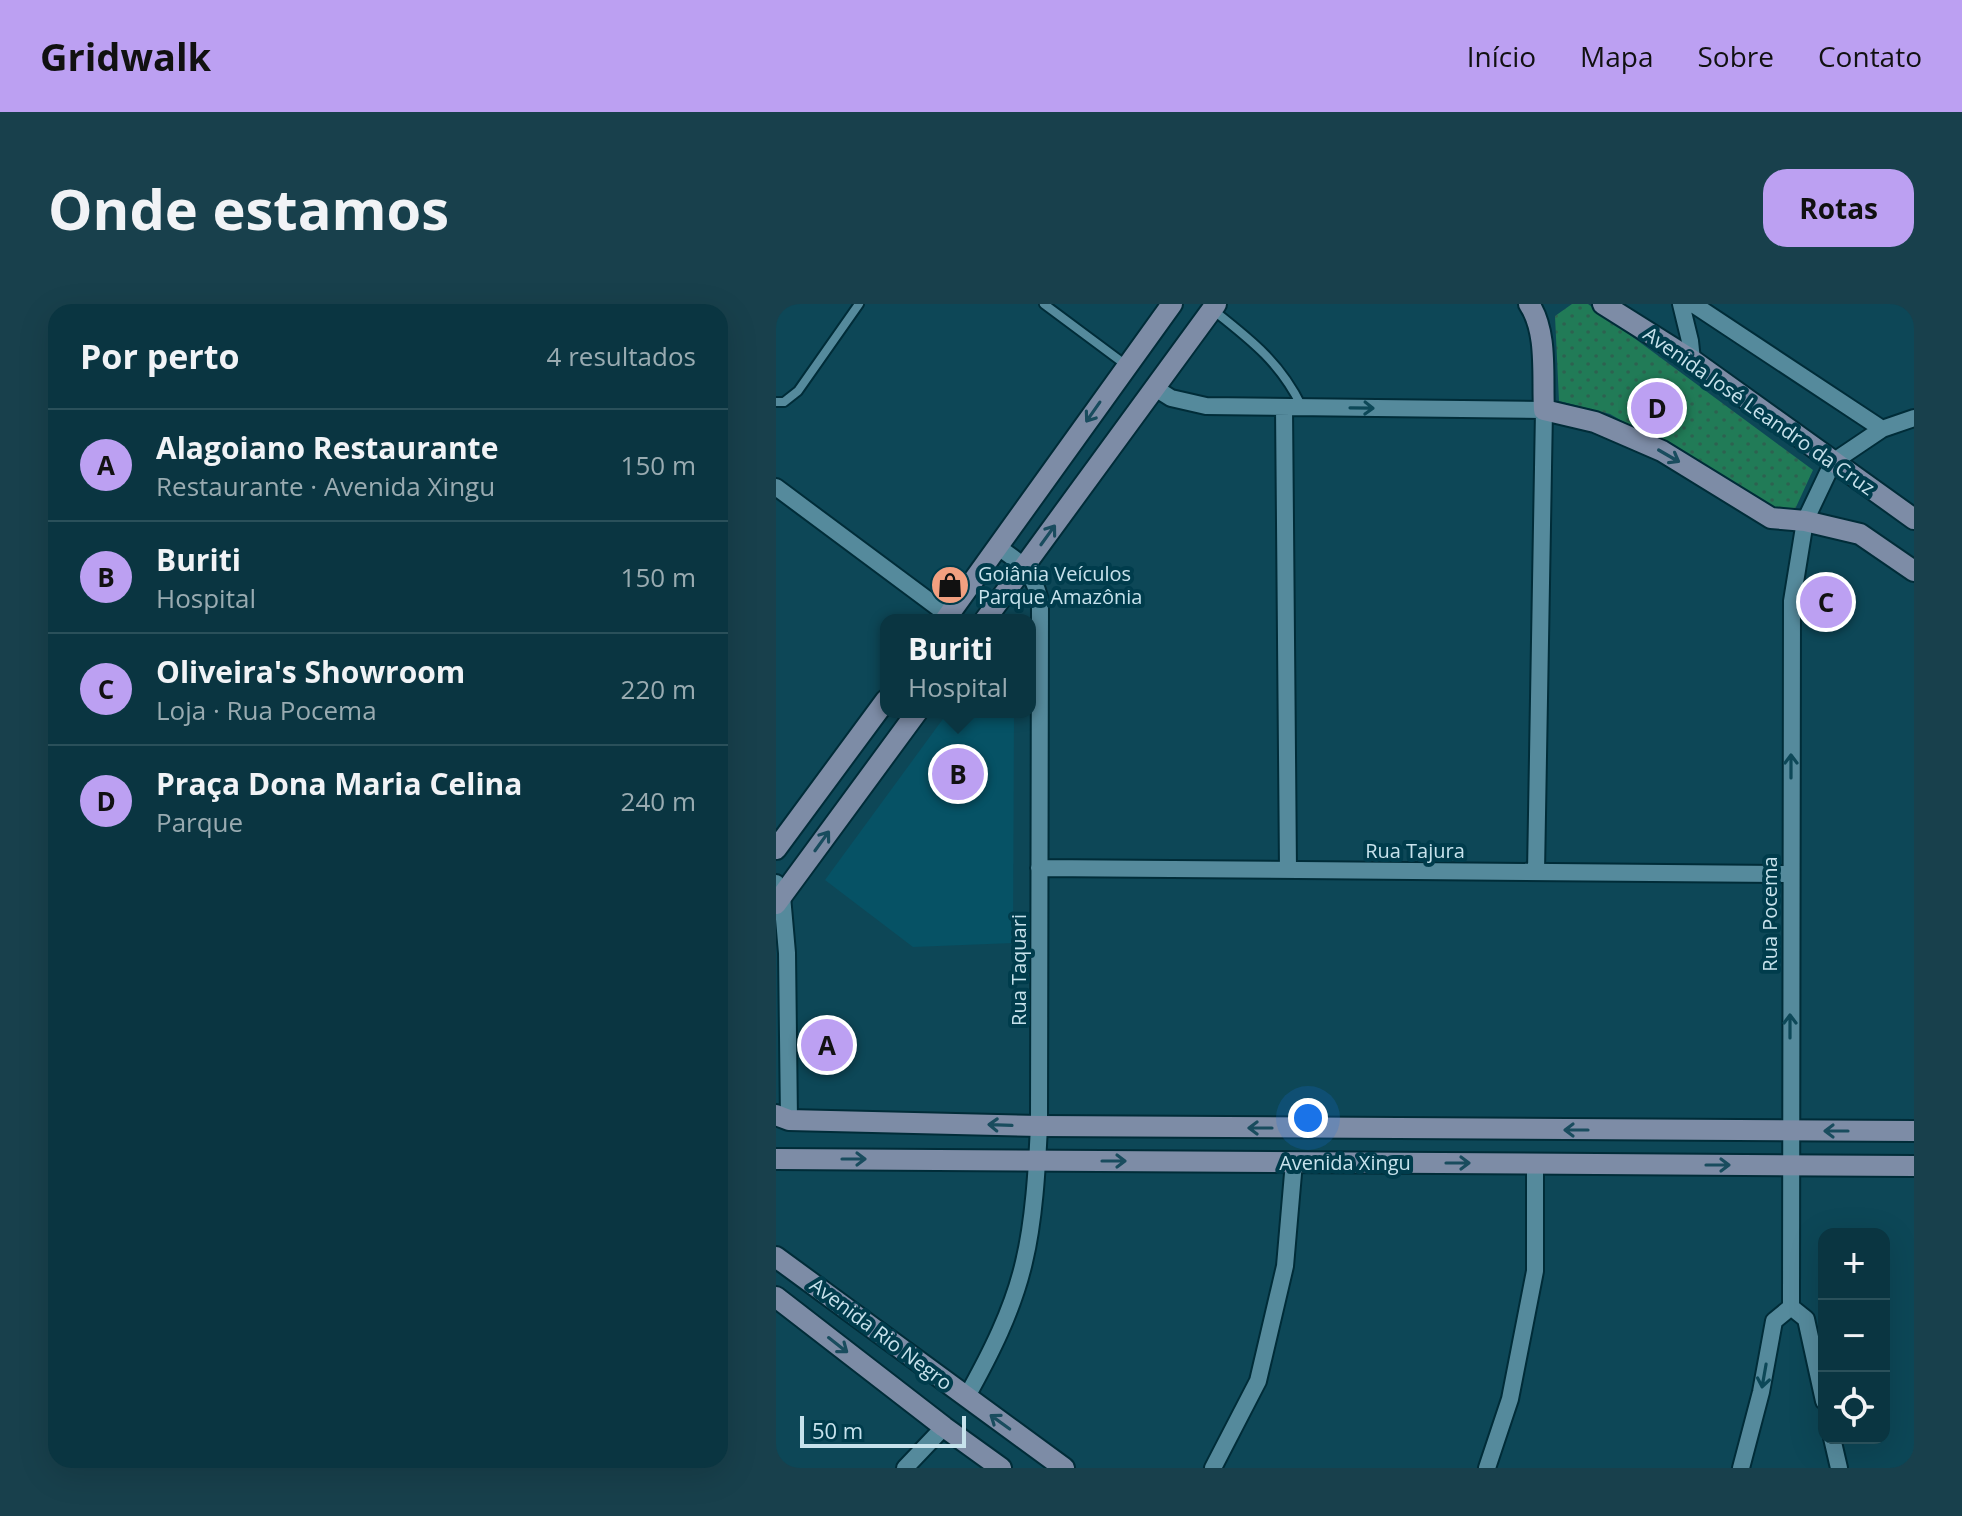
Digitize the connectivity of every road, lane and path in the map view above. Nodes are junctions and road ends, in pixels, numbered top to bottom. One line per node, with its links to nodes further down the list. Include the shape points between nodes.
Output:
1 (859, 304): 12 (lane, via 798,391)
2 (1044, 304): 10 (lane)
3 (1172, 304): 10 (street)
4 (1603, 304): 9 (street, Avenida José Leandro da Cruz)
5 (1681, 304): 9 (street)
6 (1693, 304): 17 (street)
7 (1214, 307): 11 (street); 14 (lane, via 1277,365)
8 (1537, 307): 15 (street)
9 (1692, 360): 18 (street, Avenida José Leandro da Cruz)
10 (1127, 365): 22 (street, one-way to 22)
11 (1155, 388): 13 (street, via 1171,398 1206,406); 23 (street, one-way to 11)
12 (776, 402)
13 (1284, 407): 14 (street); 32 (street)
14 (1302, 407): 15 (street, one-way to 15)
15 (1544, 410): 21 (street, one-way to 21, via 1595,422 1662,451 1771,518); 33 (street)
16 (1914, 418): 17 (street)
17 (1882, 429): 18 (street)
18 (1833, 462): 20 (street, Avenida José Leandro da Cruz); 21 (street, Rua Pocema)
19 (776, 487): 25 (street)
20 (1914, 519)
21 (1805, 521): 24 (street, via 1860,534); 34 (street, Rua Pocema, one-way to 21, via 1792,601)
22 (998, 547): 23 (street); 26 (street)
23 (1026, 565): 27 (street); 31 (street, Rua Taquari, via 1040,600)
24 (1914, 571)
25 (942, 614)
26 (950, 614)
27 (989, 614)
28 (880, 708): 30 (street)
29 (912, 718): 35 (street, one-way to 29)
30 (776, 849)
31 (1039, 868): 32 (street, Rua Tajura); 37 (street, Rua Taquari)
32 (1288, 870): 33 (street, Rua Tajura)
33 (1536, 872): 34 (street, Rua Tajura)
34 (1790, 874): 39 (street, Rua Pocema, one-way to 34)
35 (778, 894): 36 (street, Avenida Xingu, via 787,953)
36 (782, 1117): 37 (street, Avenida Xingu, one-way to 36)
37 (1039, 1126): 39 (street, Avenida Xingu, one-way to 37); 41 (street, Rua Taquari)
38 (1914, 1131): 39 (street, Avenida Xingu, one-way to 39)
39 (1790, 1132): 44 (street, Rua Pocema)
40 (776, 1159): 41 (street, Avenida Xingu, one-way to 41)
41 (1037, 1160): 42 (street, Avenida Xingu, one-way to 42); 50 (street, Rua Taquari, via 1024,1261 996,1343)
42 (1294, 1162): 43 (street, Avenida Xingu, one-way to 43); 56 (street, via 1285,1266 1258,1381)
43 (1535, 1164): 44 (street, Avenida Xingu, one-way to 44); 57 (street, via 1535,1271 1510,1399)
44 (1790, 1166): 45 (street, Avenida Xingu); 48 (street, Rua Pocema)
45 (1914, 1166)
46 (776, 1257): 50 (street, Avenida Rio Negro)
47 (776, 1297): 51 (street, Avenida Rio Negro, one-way to 51)
48 (1791, 1307): 49 (street, via 1806,1319); 58 (street, one-way to 58, via 1774,1321)
49 (1818, 1374)
50 (966, 1398): 55 (street, Avenida Rio Negro, one-way to 50)
51 (944, 1427): 53 (street); 54 (street, Avenida Rio Negro)
52 (1833, 1444): 59 (street)
53 (905, 1468)
54 (1001, 1468)
55 (1064, 1468)
56 (1213, 1468)
57 (1487, 1468)
58 (1741, 1468)
59 (1839, 1468)

